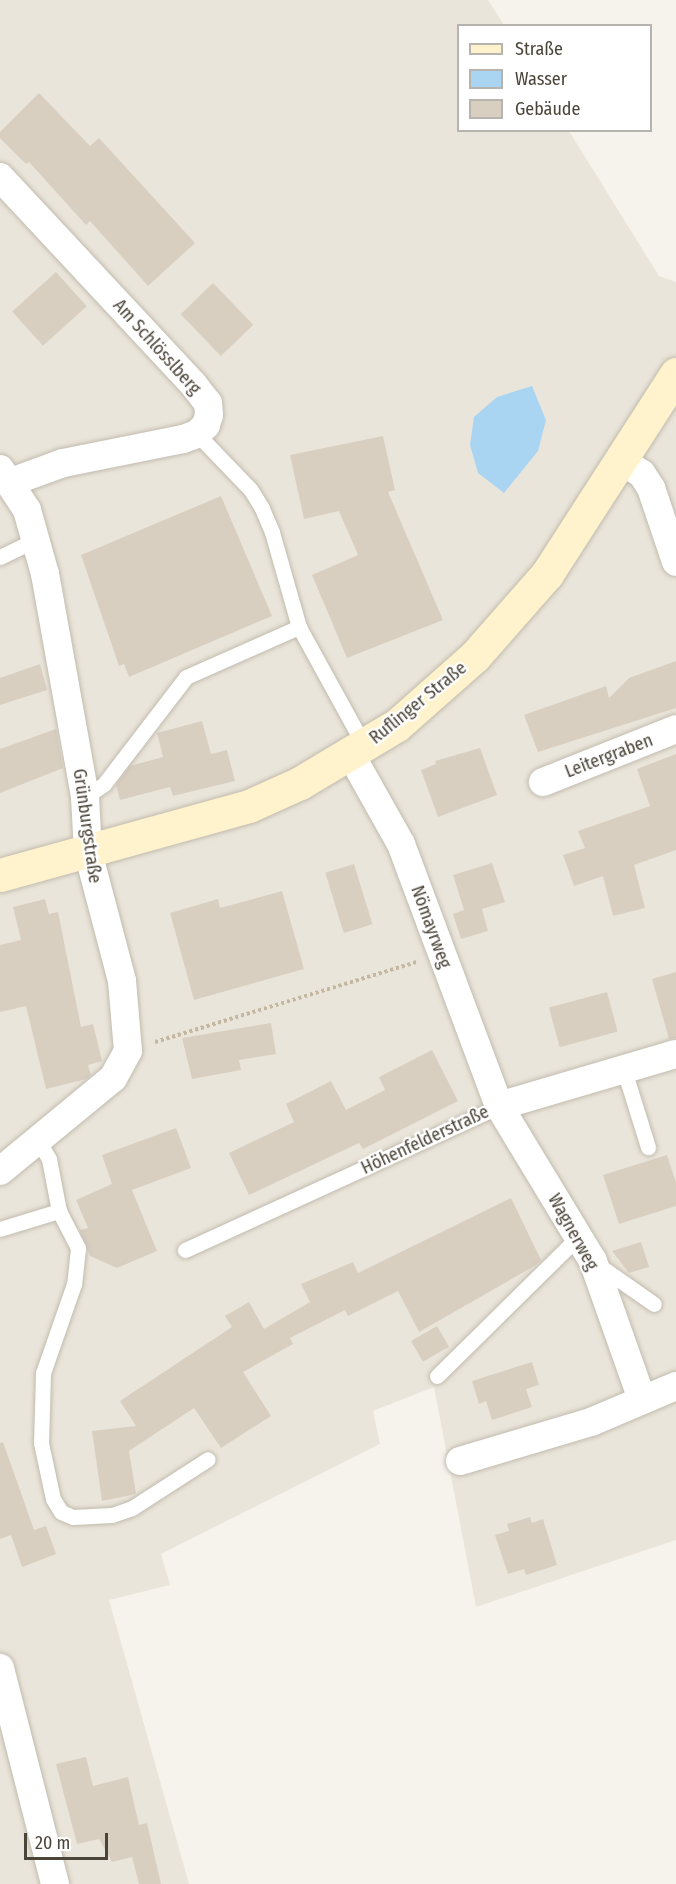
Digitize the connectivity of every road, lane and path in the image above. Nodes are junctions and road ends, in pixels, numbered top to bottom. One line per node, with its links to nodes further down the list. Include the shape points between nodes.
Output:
1 (0, 177): 3 (street, Am Schlösslberg, via 208,404 206,425)
2 (676, 374): 4 (street, Ruflinger Straße)
3 (197, 434): 5 (street); 9 (lane, via 250,489 262,508)
4 (622, 462): 8 (street, via 642,474 651,488); 11 (street, Ruflinger Straße, via 513,617 434,694)
5 (5, 476): 6 (street, Grünburgstraße, via 27,510)
6 (37, 539): 7 (lane); 13 (street, Grünburgstraße)
7 (0, 557)
8 (676, 562)
9 (299, 627): 11 (lane); 13 (lane, via 186,677 104,784)
10 (676, 729): 12 (street, Leitergraben)
11 (358, 751): 14 (street, Ruflinger Straße, via 300,783 233,812); 16 (street, Nömayrweg, via 401,844)
12 (543, 782)
13 (85, 797): 14 (street, Grünburgstraße)
14 (88, 852): 15 (street, Ruflinger Straße); 17 (street, Grünburgstraße, via 122,981)
15 (0, 875)
16 (441, 954): 17 (path); 20 (street, Nömayrweg)
17 (128, 1051): 21 (street, via 113,1078)
18 (676, 1054): 19 (street, Höhenfelderstraße)
19 (624, 1070): 20 (street, Höhenfelderstraße); 22 (lane)
20 (499, 1106): 26 (street, Wagnerweg); 27 (lane, Höhenfelderstraße)
21 (38, 1140): 23 (street); 24 (lane, via 49,1159)
22 (648, 1146)
23 (0, 1171)
24 (59, 1211): 25 (lane); 33 (lane, via 75,1242 78,1266 43,1373 41,1443 53,1499 61,1512 73,1516 112,1515 132,1508)
25 (0, 1229)
26 (578, 1237): 28 (street, Wagnerweg); 30 (lane)
27 (184, 1250)
28 (593, 1261): 29 (lane); 32 (street, Wagnerweg)
29 (654, 1304)
30 (437, 1376)
31 (676, 1386): 32 (street)
32 (642, 1399): 34 (street, via 591,1422)
33 (208, 1459)
34 (460, 1461)
35 (0, 1668): 36 (street)
36 (7, 1721): 37 (street)
37 (55, 1884)

